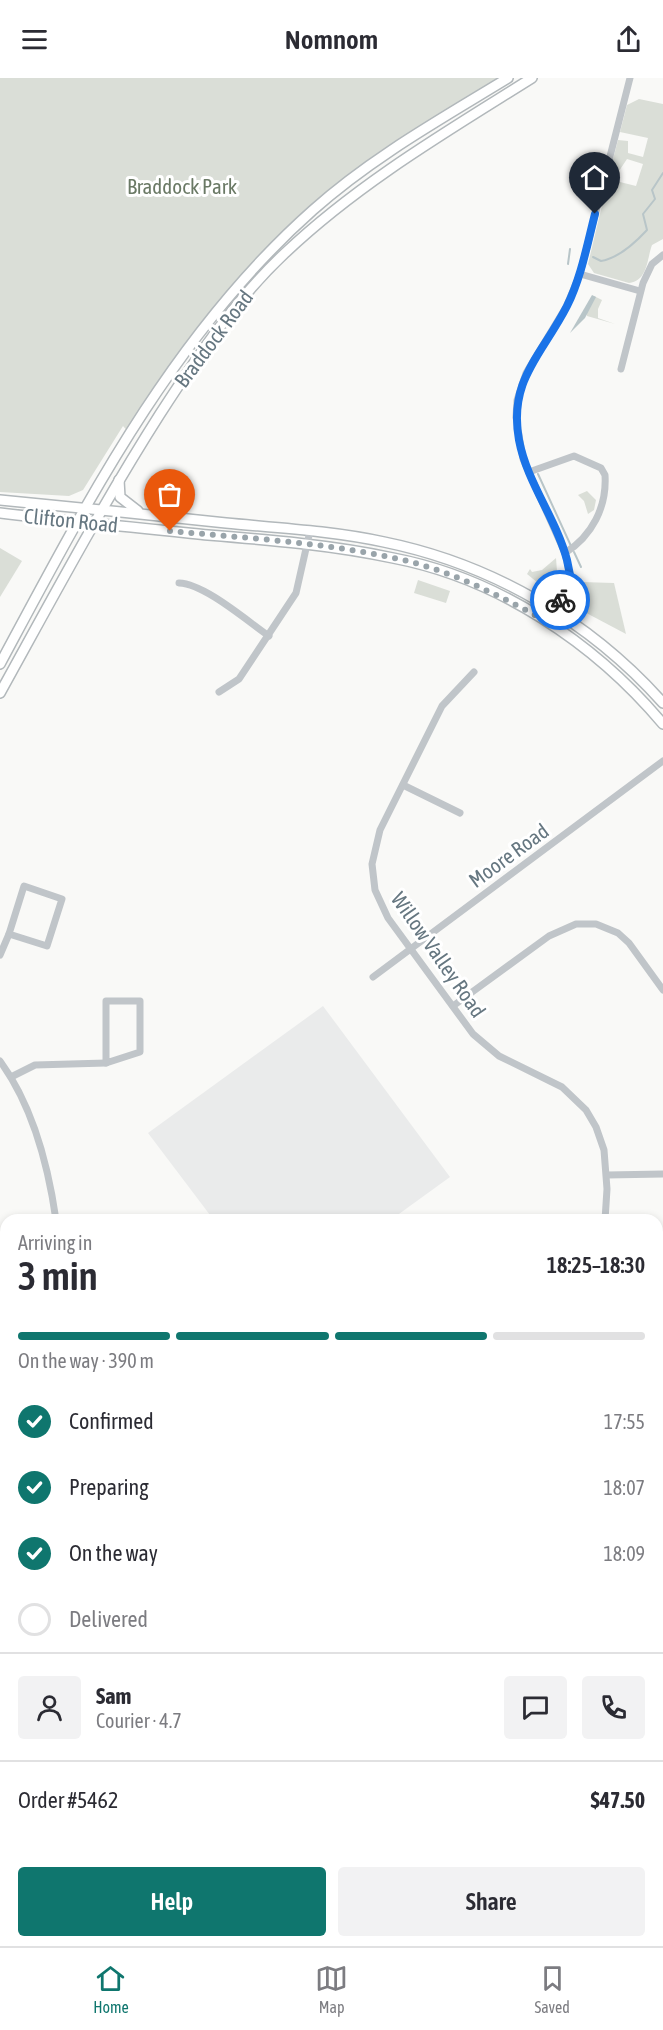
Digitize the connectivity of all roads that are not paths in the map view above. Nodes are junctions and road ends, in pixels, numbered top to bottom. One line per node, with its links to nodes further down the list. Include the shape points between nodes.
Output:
1 (508, 78): 11 (main road, Braddock Road, via 376,162 315,208 266,253 202,327)
2 (532, 78): 9 (main road, Braddock Road, via 377,176 283,255 219,327)
3 (630, 78): 5 (street)
4 (663, 255): 6 (street, via 652,264)
5 (580, 274): 6 (street); 8 (street, via 520,389 516,417)
6 (640, 291): 7 (street)
7 (621, 369)
8 (529, 472): 19 (street); 19 (street, via 574,456 600,468 605,475 596,522 582,542)
9 (120, 478): 12 (main road, Braddock Road); 14 (main road, via 122,500 129,507)
10 (0, 500): 11 (main road, Clifton Road)
11 (84, 509): 12 (main road, Clifton Road); 15 (main road, Braddock Road)
12 (100, 510): 14 (main road, Clifton Road); 16 (main road, Braddock Road)
13 (0, 513): 15 (main road, Clifton Road)
14 (152, 515): 17 (main road, Clifton Road)
15 (77, 522): 16 (main road, Clifton Road); 24 (main road, Braddock Road)
16 (93, 523): 18 (main road, Clifton Road); 27 (main road, Braddock Road)
17 (310, 531): 18 (street); 21 (main road, Clifton Road, via 384,542 438,556 499,580)
18 (308, 545): 22 (main road, Clifton Road, via 395,558 437,571 493,592); 23 (street, via 296,593)
19 (565, 553): 21 (street, via 570,575)
20 (179, 583): 23 (street, via 201,590)
21 (554, 610): 22 (street); 28 (main road, Clifton Road, via 612,652)
22 (546, 621): 29 (main road, Clifton Road, via 610,670)
23 (269, 636): 26 (street, via 239,679)
24 (0, 664)
25 (474, 672): 31 (street, Willow Valley Road, via 442,706)
26 (219, 692)
27 (0, 693)
28 (663, 702)
29 (663, 724)
30 (663, 761): 34 (street, Moore Road)
31 (403, 785): 32 (street); 34 (street, Willow Valley Road, via 377,838 372,872 381,907)
32 (460, 813)
33 (9, 934): 33 (street, via 47,946 62,899 24,886); 35 (street)
34 (410, 949): 36 (street, Moore Road); 38 (street, Willow Valley Road)
35 (0, 955)
36 (373, 977)
37 (663, 990): 38 (street, via 618,933 596,924 576,924 557,931)
38 (453, 1006): 43 (street, Willow Valley Road, via 491,1050 556,1083 586,1110 602,1143)
39 (0, 1061): 41 (street)
40 (106, 1063): 40 (street, via 106,1001 140,1001 140,1052); 41 (street, via 35,1065)
41 (11, 1077): 44 (street, via 36,1134)
42 (663, 1174): 43 (street)
43 (607, 1175): 45 (street, Willow Valley Road)
44 (55, 1214)
45 (605, 1214)

